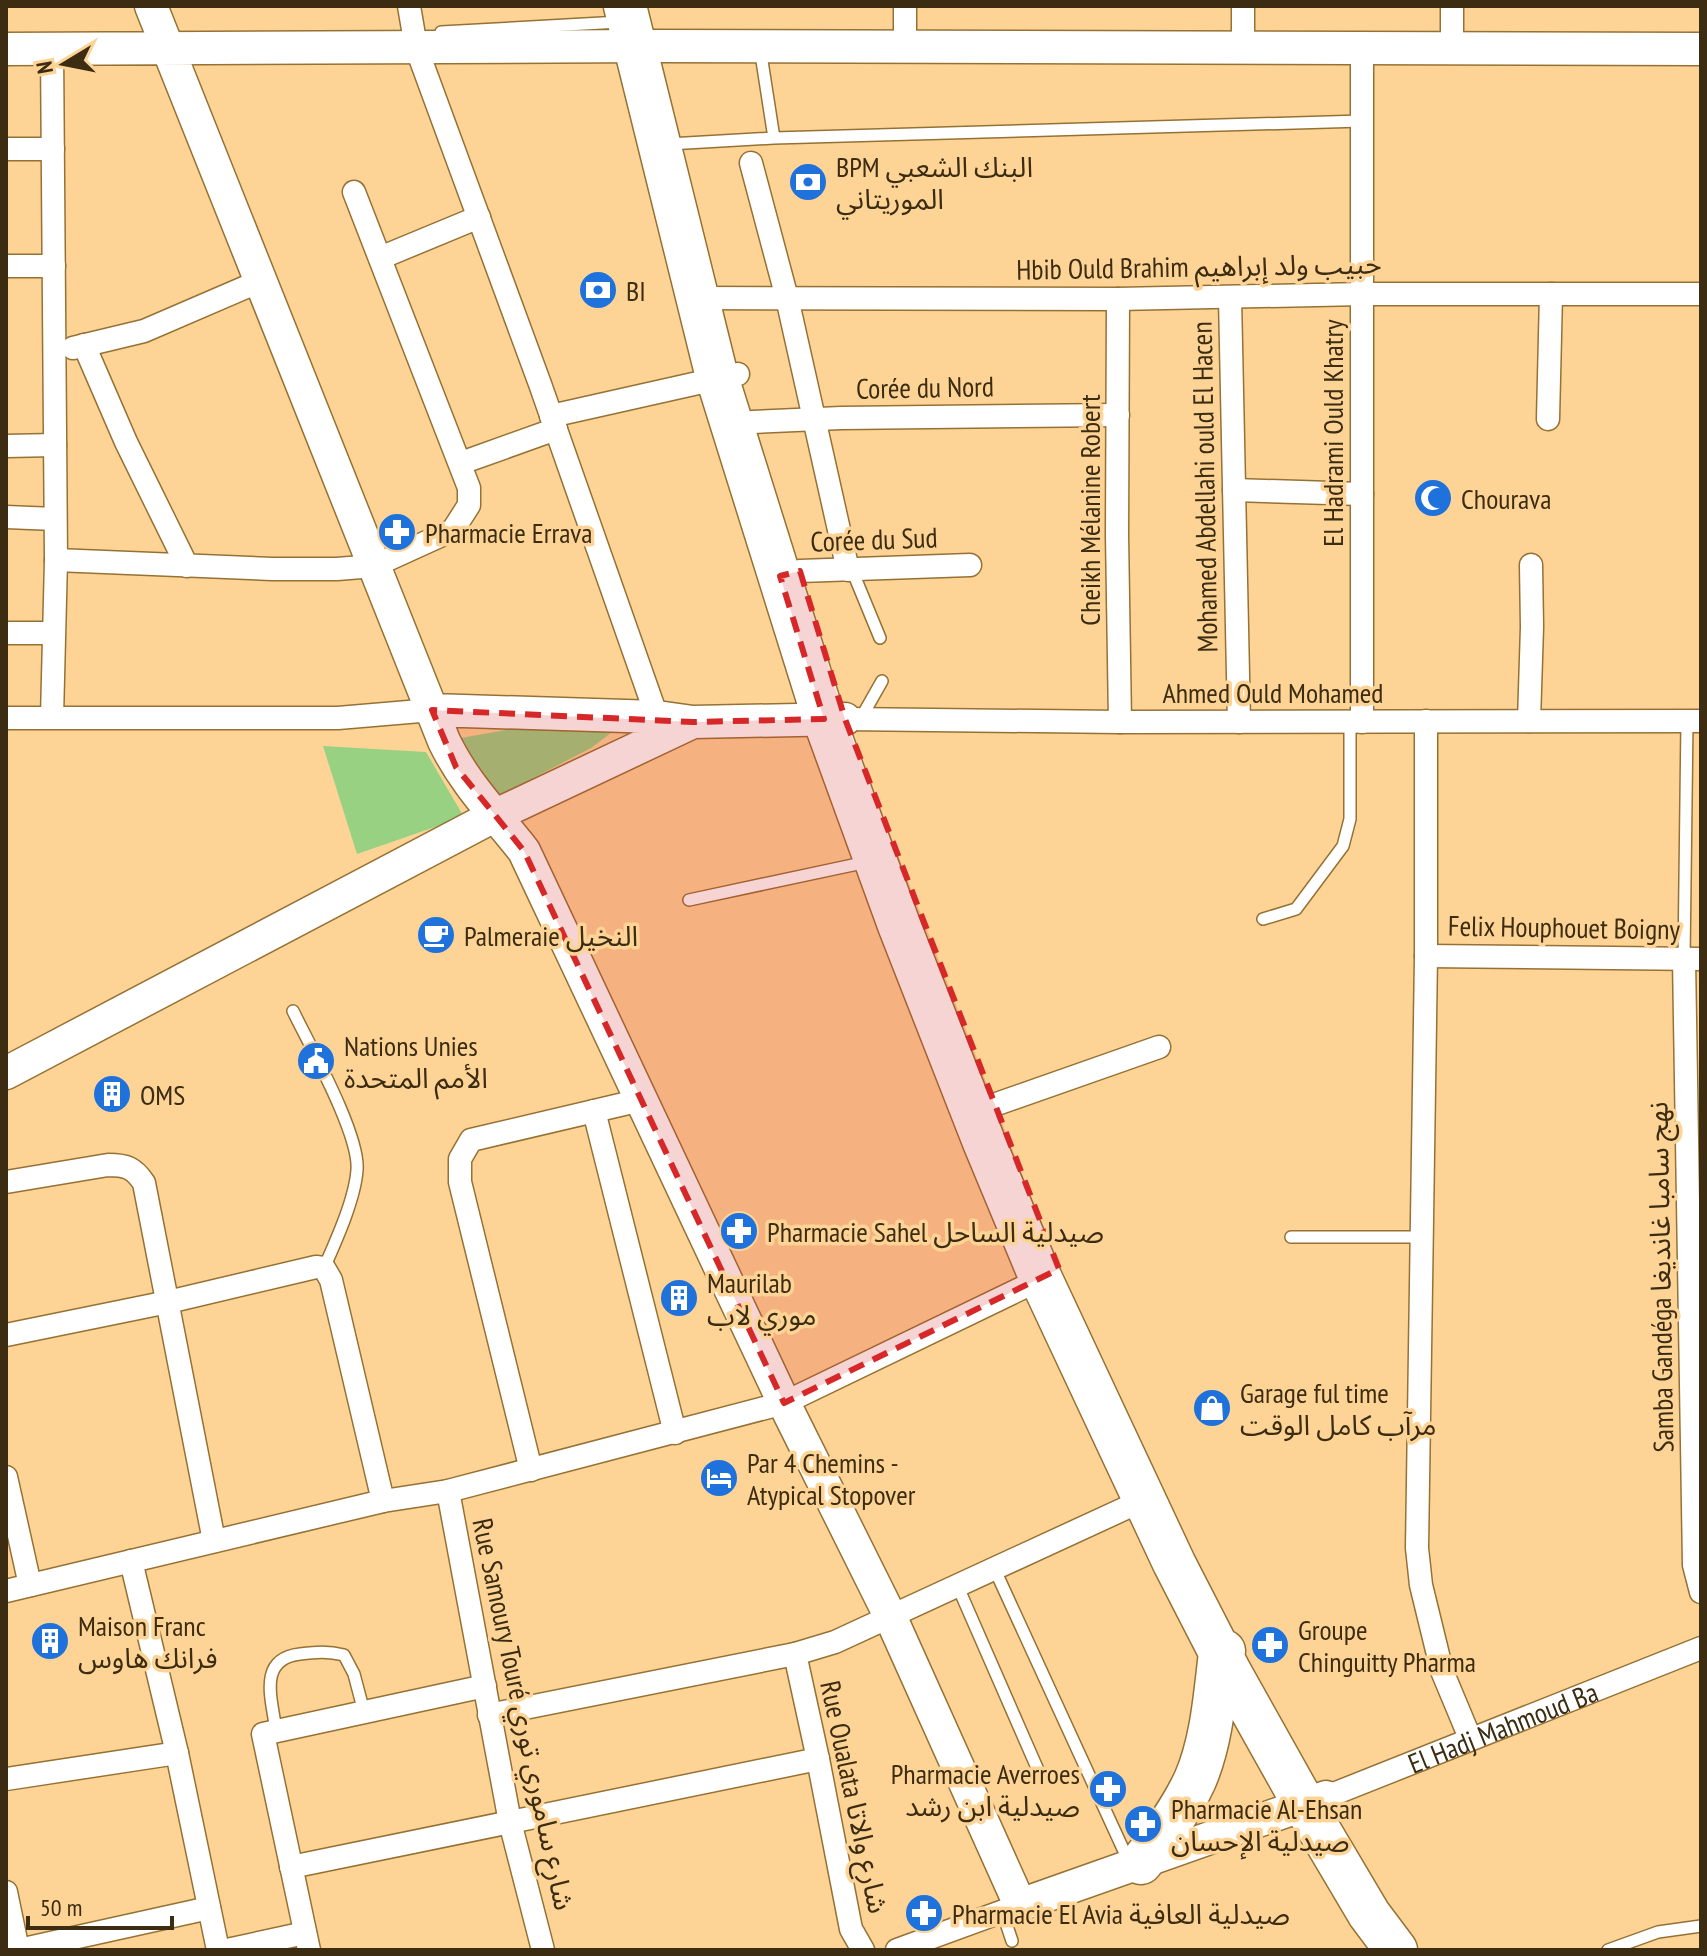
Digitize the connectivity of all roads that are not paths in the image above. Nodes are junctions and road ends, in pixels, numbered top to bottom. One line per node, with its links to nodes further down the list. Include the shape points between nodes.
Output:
1 (151, 6): 10 (street)
2 (409, 6): 7 (street)
3 (905, 6): 9 (street)
4 (1243, 6): 11 (street)
5 (1452, 6): 15 (street)
6 (637, 25): 7 (street); 8 (street); 19 (highway)
7 (415, 40): 10 (street); 24 (street)
8 (760, 46): 9 (street); 18 (lane)
9 (905, 47): 11 (street)
10 (167, 48): 14 (street); 28 (street)
11 (1243, 48): 12 (street)
12 (1362, 48): 15 (street); 17 (street, El Hadrami Ould Khatry)
13 (6, 49): 14 (street)
14 (52, 49): 21 (street)
15 (1452, 49): 16 (street)
16 (1701, 49)
17 (1362, 121): 18 (lane); 29 (street, El Hadrami Ould Khatry)
18 (774, 138): 19 (lane)
19 (669, 144): 32 (highway)
20 (6, 149): 21 (street)
21 (53, 149): 27 (street)
22 (751, 163): 33 (street)
23 (354, 192): 25 (street)
24 (479, 217): 25 (street); 42 (street)
25 (380, 258): 46 (street)
26 (6, 266): 27 (street)
27 (54, 266): 37 (street)
28 (260, 281): 36 (street, via 144,331); 55 (street)
29 (1363, 294): 30 (street, Hbib Ould Brahim حبيب ولد إبراهيم); 34 (street, Hbib Ould Brahim حبيب ولد إبراهيم); 48 (street, El Hadrami Ould Khatry)
30 (1551, 294): 31 (street, Hbib Ould Brahim حبيب ولد إبراهيم); 41 (street)
31 (1701, 294)
32 (707, 298): 33 (street, Hbib Ould Brahim حبيب ولد إبراهيم); 38 (highway)
33 (787, 298): 35 (street, Hbib Ould Brahim حبيب ولد إبراهيم); 40 (street)
34 (1230, 298): 35 (street, Hbib Ould Brahim حبيب ولد إبراهيم); 47 (street, Mohamed Abdellahi ould El Hacen)
35 (1118, 299): 39 (street, Cheikh Mélanine Robert)
36 (84, 345): 37 (street); 54 (street)
37 (55, 351): 44 (street)
38 (728, 375): 42 (street); 43 (highway)
39 (1118, 415): 40 (street, Corée du Nord); 71 (street, Cheikh Mélanine Robert)
40 (813, 419): 43 (street, Corée du Nord); 56 (street)
41 (1548, 419)
42 (554, 422): 46 (street); 64 (street)
43 (742, 423): 57 (highway)
44 (55, 445): 45 (street); 50 (street)
45 (6, 446)
46 (461, 463): 55 (street, via 469,505 453,530)
47 (1234, 490): 48 (street); 72 (street, Mohamed Abdellahi ould El Hacen)
48 (1362, 494): 73 (street, El Hadrami Ould Khatry)
49 (6, 517): 50 (street)
50 (55, 519): 51 (street)
51 (56, 560): 54 (street); 59 (street)
52 (970, 565): 56 (street, Corée du Sud)
53 (1531, 565): 68 (street)
54 (187, 566): 55 (street)
55 (374, 566): 62 (street)
56 (850, 570): 57 (street, Corée du Sud); 60 (lane)
57 (790, 574): 66 (highway)
58 (6, 633): 59 (street)
59 (53, 633): 63 (street)
60 (880, 638)
61 (882, 681): 66 (lane)
62 (432, 710): 63 (street, via 338,718); 64 (street); 74 (street, via 456,767)
63 (52, 717): 65 (street)
64 (657, 717): 70 (street)
65 (6, 718)
66 (843, 719): 70 (street); 71 (street, Ahmed Ould Mohamed); 75 (highway); 84 (highway)
67 (1426, 721): 68 (street, Ahmed Ould Mohamed); 73 (street, Ahmed Ould Mohamed); 78 (street)
68 (1529, 721): 69 (street, Ahmed Ould Mohamed)
69 (1694, 721): 79 (lane)
70 (693, 722): 74 (street)
71 (1120, 722): 72 (street, Ahmed Ould Mohamed)
72 (1239, 722): 73 (street, Ahmed Ould Mohamed)
73 (1356, 722): 77 (lane, via 1350,819 1343,846 1296,909)
74 (494, 816): 82 (street); 83 (street, via 524,851)
75 (876, 861): 76 (lane); 90 (highway, via 978,1127)
76 (689, 900)
77 (1263, 919)
78 (1426, 956): 79 (street, Felix Houphouet Boigny); 88 (street)
79 (1693, 959): 106 (street, Samba Gandéga نهج سامبا غانديغا, via 1694,1565)
80 (293, 1011): 89 (lane, via 352,1136 358,1169)
81 (1159, 1047): 84 (street)
82 (6, 1073)
83 (641, 1100): 85 (street); 93 (street)
84 (991, 1106): 90 (highway)
85 (594, 1111): 94 (street); 95 (street, via 471,1140 460,1159 460,1182)
86 (6, 1182): 91 (street, via 108,1165 136,1170 144,1183)
87 (1291, 1237): 88 (lane)
88 (1422, 1237): 115 (street, via 1417,1548 1431,1633)
89 (328, 1274): 91 (street, via 316,1267); 99 (street)
90 (1050, 1274): 93 (street); 98 (highway)
91 (168, 1302): 92 (street); 100 (street)
92 (6, 1335)
93 (784, 1403): 94 (street); 107 (street)
94 (675, 1433): 95 (street)
95 (531, 1470): 97 (street)
96 (6, 1477): 103 (street)
97 (448, 1491): 99 (street); 111 (street, Rue Samoury Touré شارع ساموري توري)
98 (1152, 1496): 102 (street); 108 (highway)
99 (383, 1501): 100 (street)
100 (214, 1541): 101 (street)
101 (131, 1561): 103 (street); 116 (street)
102 (995, 1570): 104 (street); 122 (lane)
103 (30, 1585): 105 (street)
104 (958, 1587): 107 (street); 118 (lane)
105 (6, 1591)
106 (1701, 1592)
107 (891, 1618): 110 (street); 126 (street)
108 (1228, 1648): 120 (highway); 122 (highway, via 1196,1777 1172,1822)
109 (1701, 1648): 115 (street, El Hadj Mahmoud Ba)
110 (795, 1654): 113 (street); 117 (street, Rue Oualata شارع والاتا)
111 (485, 1686): 112 (street); 113 (street, Rue Samoury Touré شارع ساموري توري)
112 (364, 1712): 114 (street); 114 (lane, via 344,1655 292,1655 273,1666)
113 (489, 1715): 121 (street, Rue Samoury Touré شارع ساموري توري)
114 (269, 1732): 123 (street)
115 (1470, 1738): 120 (street, El Hadj Mahmoud Ba)
116 (177, 1753): 119 (street); 125 (street)
117 (818, 1759): 121 (street); 135 (street, Rue Oualata شارع والاتا, via 851,1929)
118 (1038, 1770)
119 (6, 1779)
120 (1315, 1801): 122 (street); 137 (highway, via 1369,1914)
121 (510, 1822): 123 (street); 134 (street, Rue Samoury Touré شارع ساموري توري)
122 (1136, 1864): 126 (street)
123 (291, 1867): 128 (street)
124 (6, 1892): 131 (street)
125 (209, 1908): 129 (street); 132 (street)
126 (1011, 1908): 130 (lane); 136 (street)
127 (1701, 1926): 138 (lane, via 1658,1932)
128 (307, 1942): 133 (street)
129 (93, 1943): 131 (street)
130 (1015, 1947)
131 (18, 1950)
132 (218, 1950)
133 (227, 1950)
134 (543, 1950)
135 (863, 1950)
136 (897, 1950)
137 (1397, 1950)
138 (1608, 1950)

